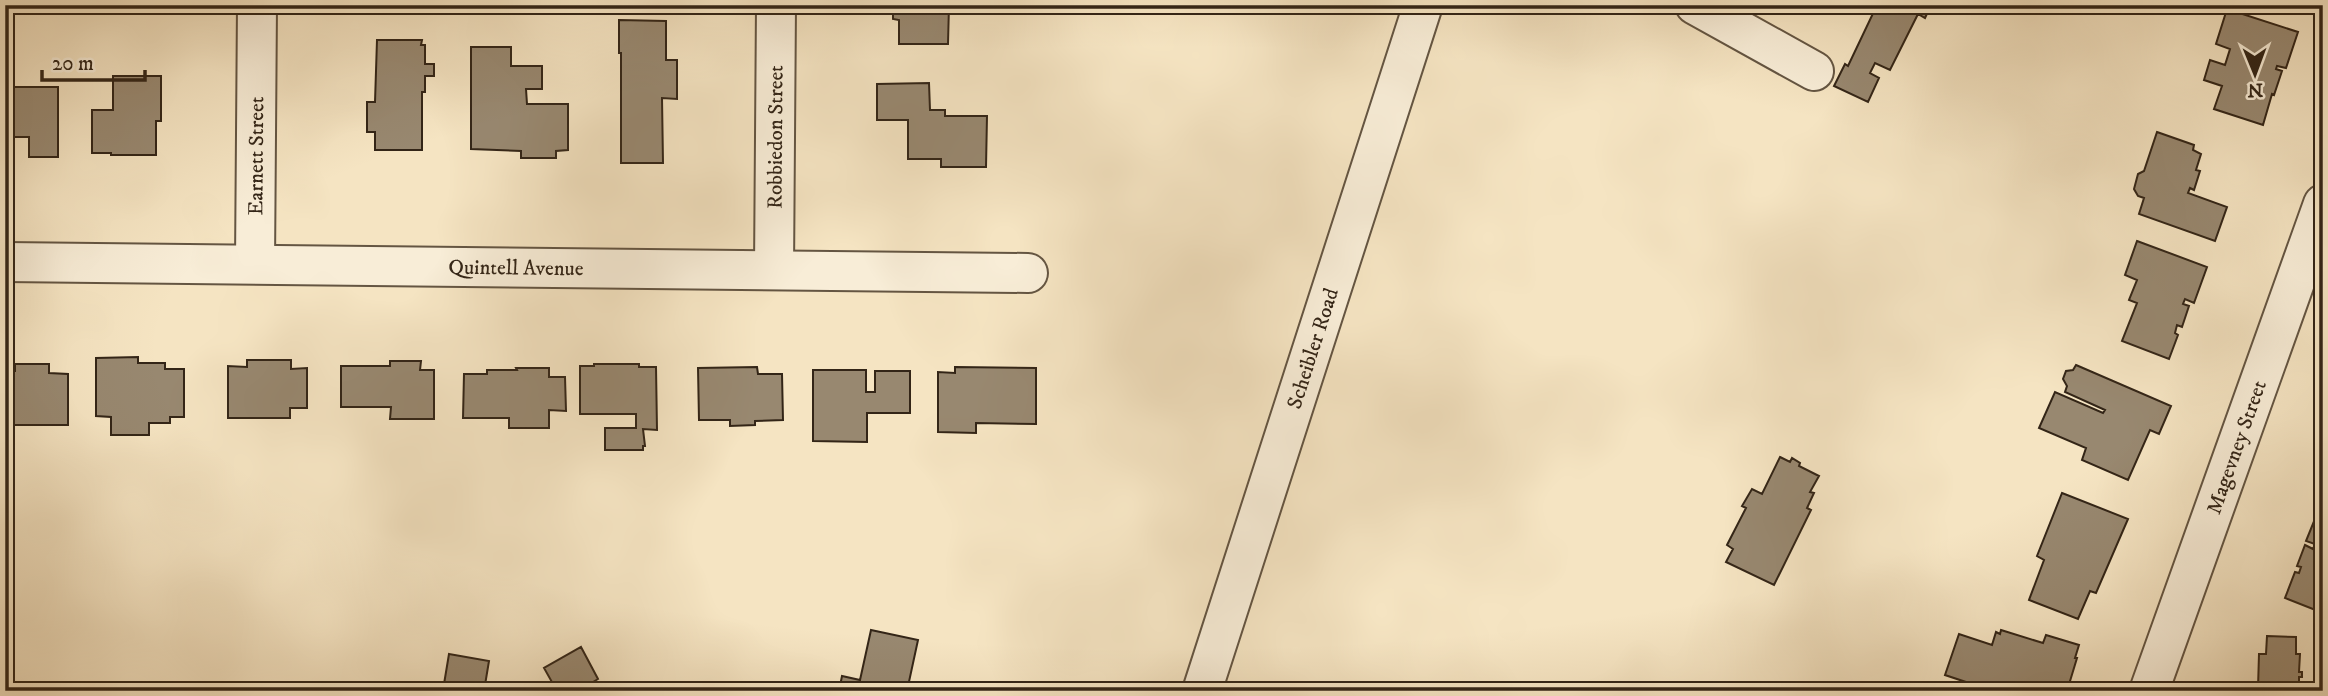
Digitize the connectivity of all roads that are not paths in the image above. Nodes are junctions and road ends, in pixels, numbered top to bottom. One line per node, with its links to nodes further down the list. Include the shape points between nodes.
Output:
1 (257, 5): 8 (street, Earnett Street)
2 (776, 5): 9 (street, Robbiedon Street)
3 (1423, 5): 11 (street, Scheibler Road)
4 (1695, 5): 5 (street)
5 (1814, 71)
6 (2323, 204): 12 (street, Magevney Street)
7 (5, 262): 8 (street, Quintell Avenue)
8 (255, 264): 9 (street, Quintell Avenue)
9 (774, 270): 10 (street, Quintell Avenue)
10 (1028, 273)
11 (1202, 691)
12 (2149, 691)

